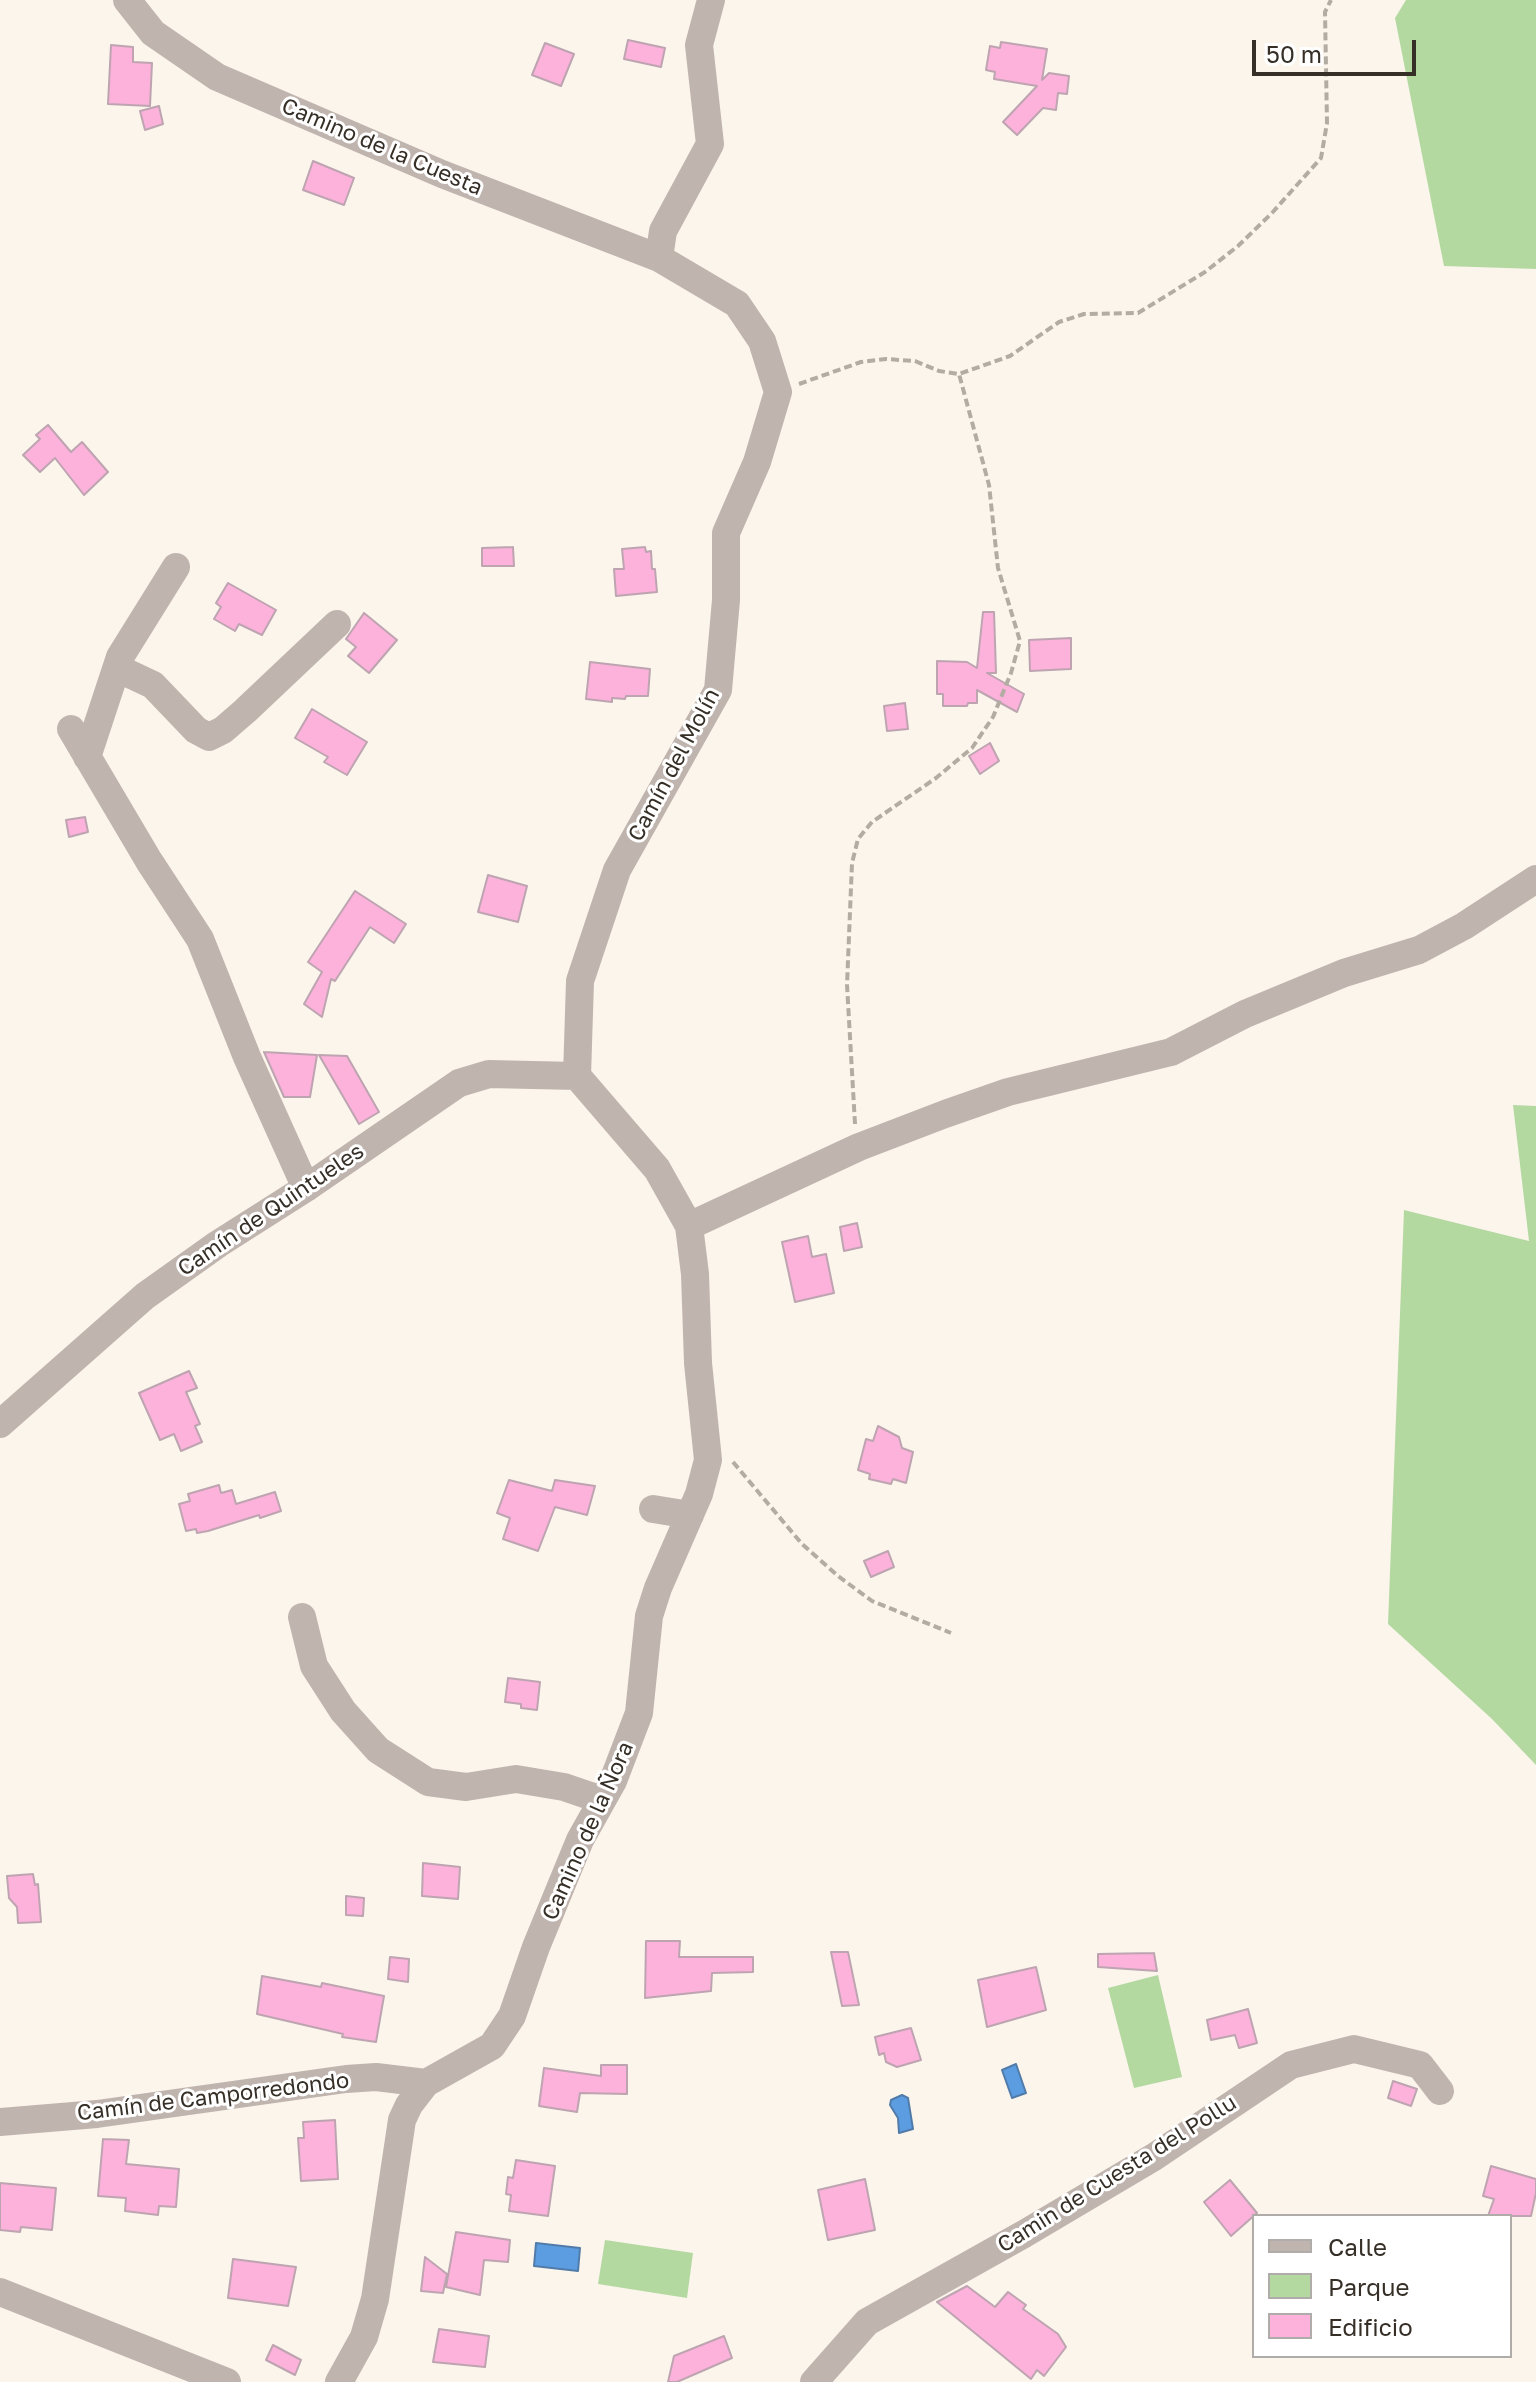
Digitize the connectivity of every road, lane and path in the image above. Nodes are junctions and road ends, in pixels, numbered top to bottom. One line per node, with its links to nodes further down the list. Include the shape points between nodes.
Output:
1 (127, 0): 4 (street, Camino de la Cuesta, via 153,33 217,77 442,174)
2 (711, 0): 4 (street, via 699,45 710,144 663,231)
3 (1331, 0): 5 (path, via 1325,12 1327,123 1321,158 1272,213 1205,272 1138,313 1084,314 1059,322 1010,356)
4 (659, 258): 6 (street, via 737,304 762,341)
5 (959, 374): 6 (path, via 886,359 861,362); 14 (path, via 989,485 998,568 1020,641 993,717 972,748 872,822 858,839 852,863 847,985)
6 (778, 392): 13 (street, Camín del Molín, via 757,462 726,533 718,690 617,870 580,981)
7 (176, 567): 9 (street)
8 (337, 624): 9 (street, via 223,730 209,737 153,685)
9 (117, 668): 11 (street)
10 (71, 729): 11 (street)
11 (87, 757): 15 (street, via 200,939)
12 (1536, 879): 14 (street, via 1419,950 1330,979 1171,1052 1008,1092)
13 (577, 1076): 15 (street, Camín de Quintueles, via 489,1074 459,1083); 16 (street, via 657,1169)
14 (859, 1147): 16 (street)
15 (306, 1188): 17 (street, Camín de Quintueles, via 145,1296)
16 (689, 1226): 18 (street, Camino de la Ñora)
17 (0, 1424)
18 (707, 1446): 20 (street, Camino de la Ñora, via 708,1460); 22 (path, via 731,1459 802,1544 838,1576 872,1601)
19 (653, 1509): 20 (street)
20 (690, 1515): 23 (street, Camino de la Ñora, via 649,1616 639,1713)
21 (302, 1617): 23 (street, via 314,1666 343,1711 378,1750 428,1782 466,1787 516,1779)
22 (951, 1633)
23 (602, 1800): 24 (street, Camino de la Ñora, via 580,1840 512,2016 492,2046)
24 (426, 2083): 26 (street, Camín de Camporredondo, via 346,2079 97,2114); 29 (street, Camino de la Ñora, via 402,2120 375,2299 364,2337)
25 (1440, 2091): 30 (street, Camin de Cuesta del Pollu, via 1420,2065 1354,2049 1291,2065 1154,2157 867,2322)
26 (0, 2122)
27 (0, 2292): 28 (street)
28 (227, 2382)
29 (339, 2382)
30 (814, 2382)

